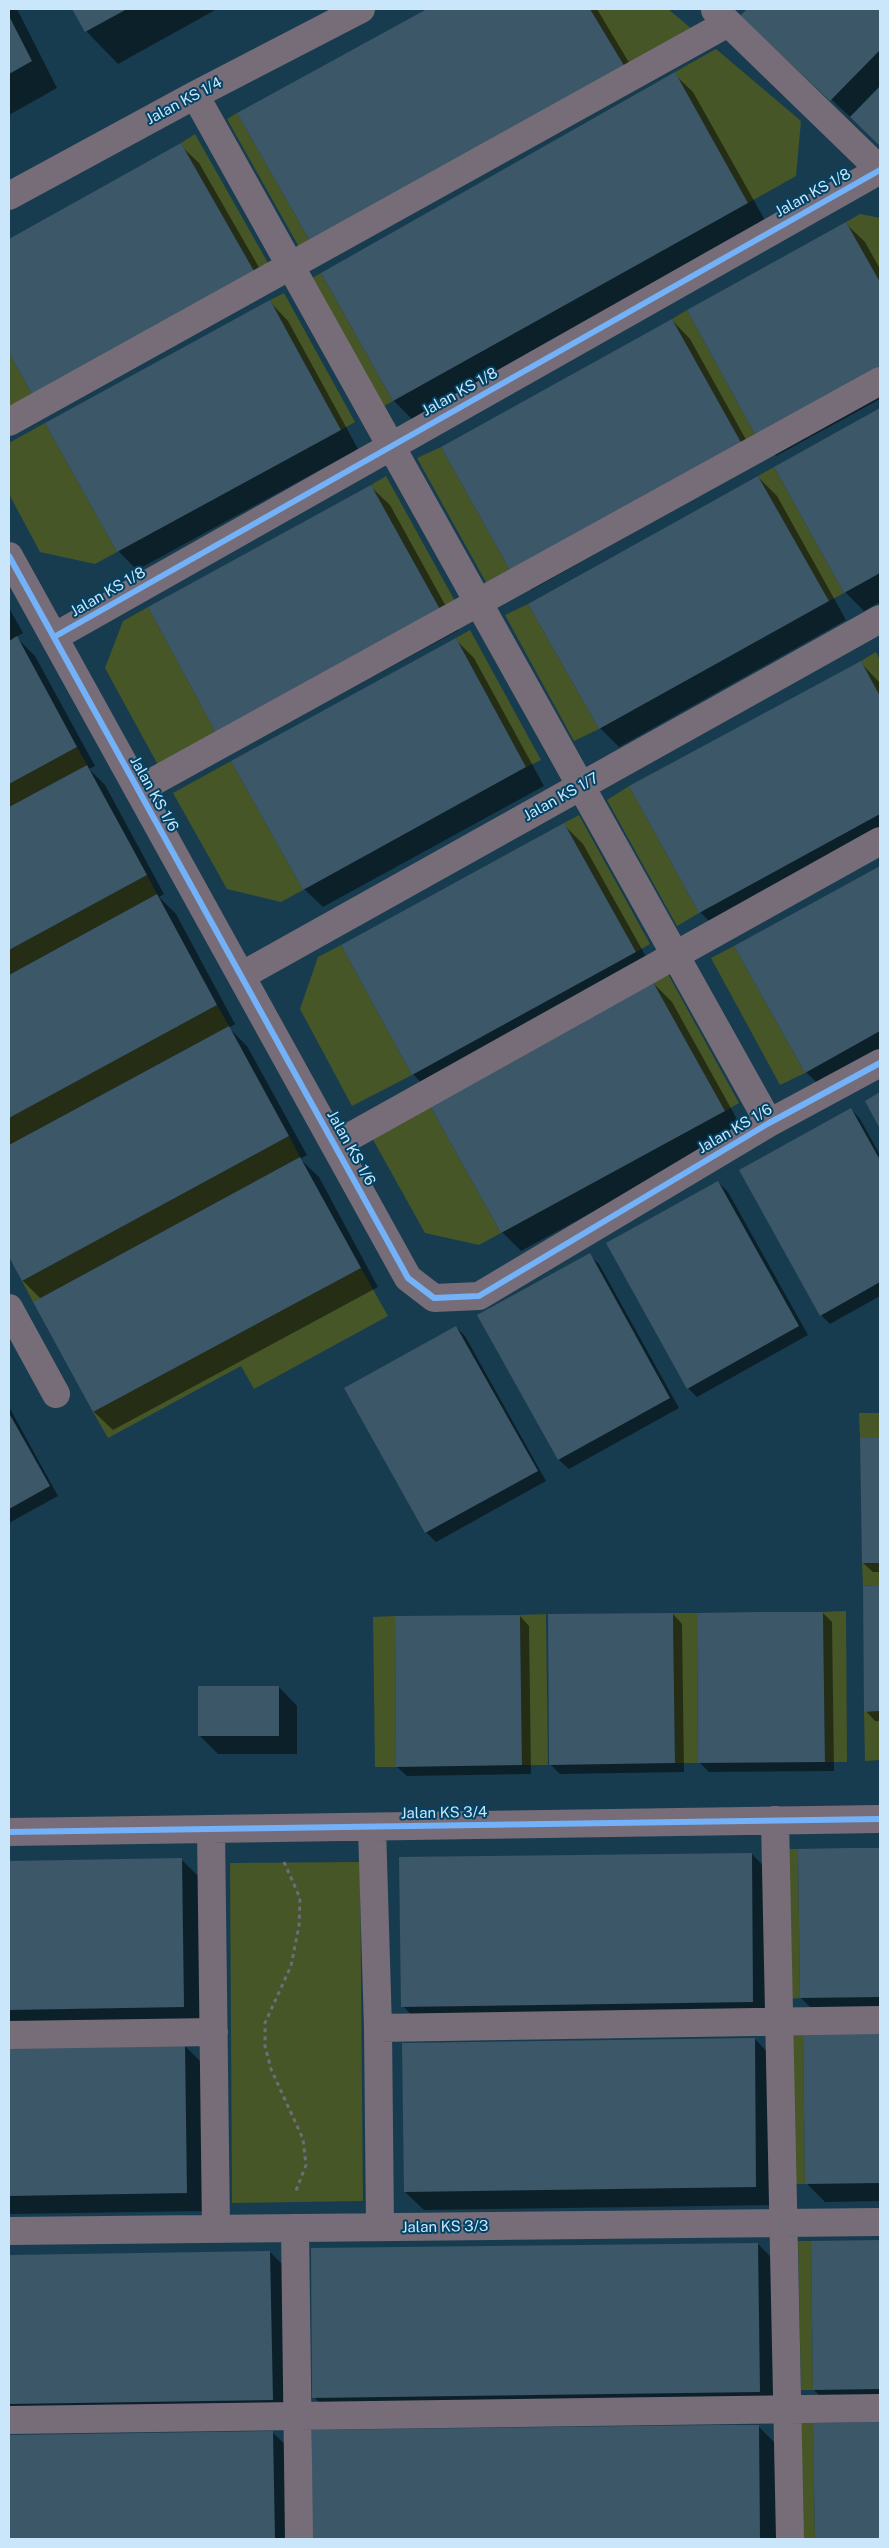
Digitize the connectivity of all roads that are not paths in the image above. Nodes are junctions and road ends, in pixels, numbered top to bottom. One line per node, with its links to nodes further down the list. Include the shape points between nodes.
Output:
1 (361, 9): 3 (street, Jalan KS 1/4)
2 (721, 16): 4 (street); 6 (street)
3 (195, 95): 5 (street, Jalan KS 1/4); 6 (street)
4 (880, 170): 9 (street, Jalan KS 1/8)
5 (9, 196)
6 (290, 265): 8 (street); 9 (street)
7 (880, 381): 11 (street)
8 (9, 422)
9 (391, 446): 11 (street); 13 (street, Jalan KS 1/8)
10 (9, 556): 13 (street, Jalan KS 1/6)
11 (478, 603): 14 (street); 15 (street)
12 (880, 619): 14 (street, Jalan KS 1/7)
13 (54, 637): 15 (street, Jalan KS 1/6)
14 (581, 786): 17 (street); 18 (street, Jalan KS 1/7)
15 (138, 790): 18 (street, Jalan KS 1/6)
16 (880, 841): 17 (street)
17 (675, 955): 20 (street); 21 (street)
18 (241, 976): 21 (street, Jalan KS 1/6)
19 (880, 1063): 20 (street, Jalan KS 1/6)
20 (769, 1123): 21 (street, Jalan KS 1/6, via 479,1296 434,1298 408,1278)
21 (334, 1145)
22 (9, 1308): 23 (street)
23 (56, 1394)
24 (880, 1819): 25 (street, Jalan KS 3/4)
25 (775, 1820): 26 (street, Jalan KS 3/4); 30 (street)
26 (372, 1827): 27 (street, Jalan KS 3/4); 31 (street)
27 (211, 1829): 28 (street, Jalan KS 3/4); 32 (street)
28 (9, 1832)
29 (880, 2020): 30 (street)
30 (780, 2021): 31 (street); 35 (street)
31 (378, 2028): 36 (street)
32 (214, 2032): 33 (street); 38 (street)
33 (9, 2035)
34 (880, 2222): 35 (street, Jalan KS 3/3)
35 (783, 2223): 36 (street, Jalan KS 3/3); 41 (street)
36 (380, 2227): 37 (street, Jalan KS 3/3)
37 (295, 2228): 38 (street, Jalan KS 3/3); 42 (street)
38 (216, 2229): 39 (street, Jalan KS 3/3)
39 (9, 2231)
40 (880, 2408): 41 (street)
41 (787, 2409): 42 (street); 45 (street)
42 (298, 2416): 43 (street); 44 (street)
43 (9, 2420)
44 (299, 2539)
45 (790, 2539)

